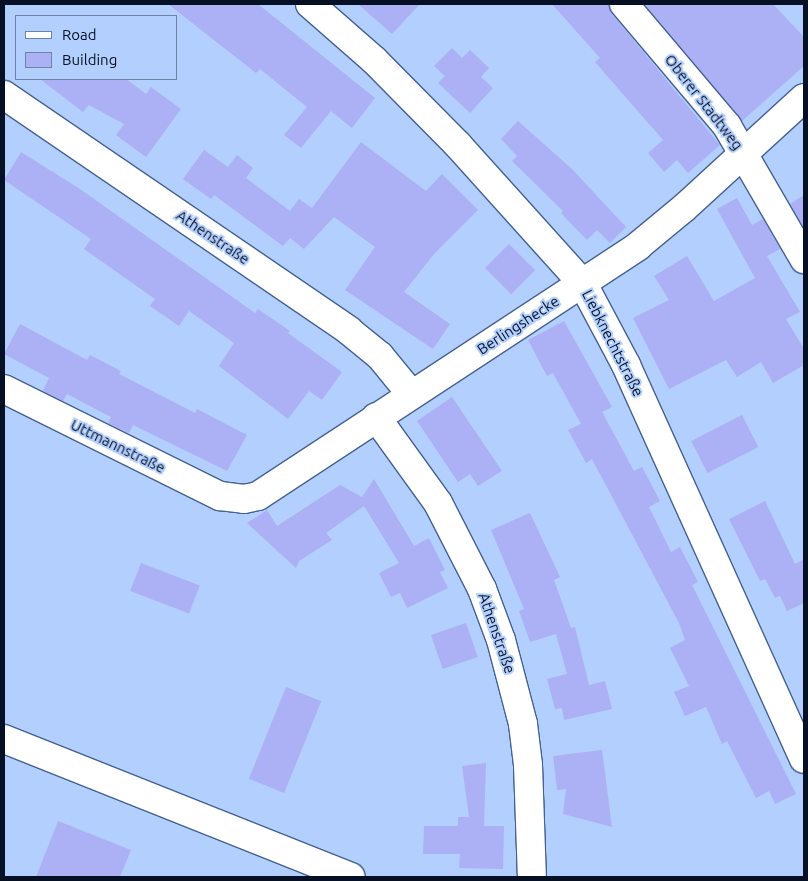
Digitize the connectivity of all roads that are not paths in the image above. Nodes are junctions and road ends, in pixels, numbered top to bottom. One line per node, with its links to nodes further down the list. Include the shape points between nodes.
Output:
1 (310, 4): 7 (street, Liebknechtstraße, via 374,60 458,145)
2 (624, 4): 5 (street, Oberer Stadtweg, via 727,126)
3 (4, 95): 9 (street, Athenstraße, via 348,330 380,356)
4 (804, 98): 5 (street, Berlingshecke)
5 (745, 154): 6 (street, Oberer Stadtweg); 7 (street, Berlingshecke, via 676,215)
6 (804, 259)
7 (583, 284): 9 (street, Berlingshecke); 13 (street, Liebknechtstraße, via 626,365)
8 (4, 390): 11 (street, Uttmannstraße, via 220,496)
9 (411, 394): 10 (street, Berlingshecke)
10 (376, 417): 11 (street, Berlingshecke, via 258,496); 15 (street, Athenstraße, via 438,503 482,590 501,640 523,724 528,765)
11 (233, 499)
12 (4, 739): 14 (street)
13 (804, 759)
14 (350, 877)
15 (532, 877)

